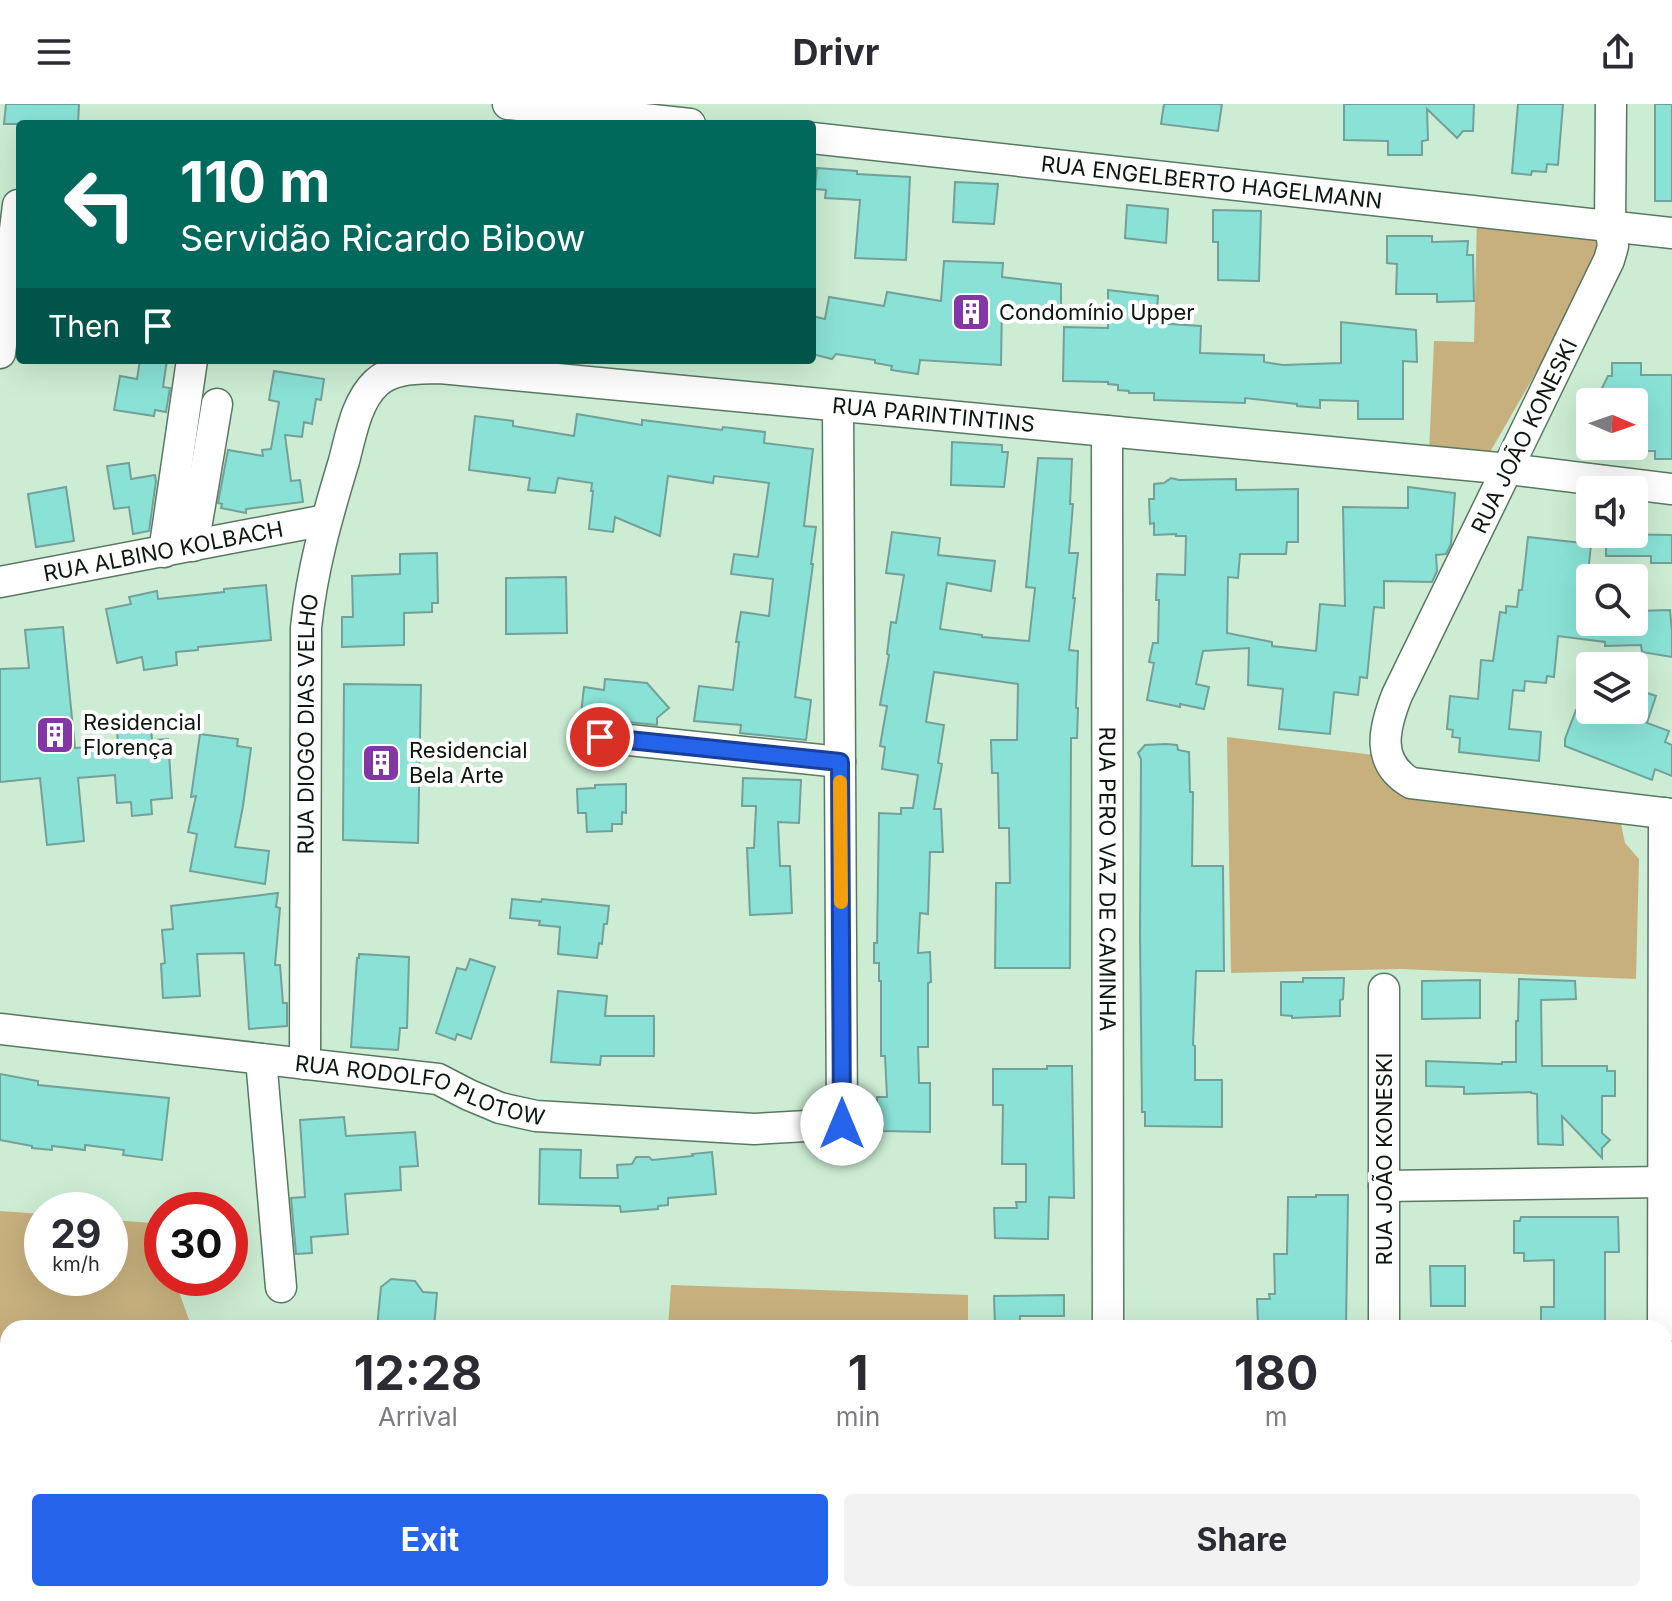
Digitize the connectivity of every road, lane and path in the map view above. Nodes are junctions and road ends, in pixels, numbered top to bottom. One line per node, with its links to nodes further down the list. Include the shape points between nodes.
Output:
1 (508, 104): 3 (street)
2 (1611, 104): 6 (street, RUA JOÃO KONESKI)
3 (654, 120)
4 (816, 138): 6 (street, RUA ENGELBERTO HAGELMANN)
5 (16, 221): 8 (street)
6 (1610, 226): 7 (street, RUA ENGELBERTO HAGELMANN); 14 (street, RUA JOÃO KONESKI, via 1609,260)
7 (1672, 233)
8 (0, 353)
9 (192, 364): 17 (street)
10 (366, 393): 12 (street, RUA PARINTINTINS, via 392,373 440,368); 16 (street, RUA DIOGO DIAS VELHO)
11 (217, 404): 17 (street)
12 (838, 406): 13 (street, RUA PARINTINTINS); 20 (street)
13 (1107, 431): 14 (street, RUA PARINTINTINS); 29 (street, RUA PERO VAZ DE CAMINHA)
14 (1509, 469): 15 (street, RUA PARINTINTINS); 21 (street, RUA JOÃO KONESKI, via 1388,717 1385,737 1392,768 1411,783 1427,786)
15 (1672, 489)
16 (326, 520): 17 (street, RUA ALBINO KOLBACH); 25 (street, RUA DIOGO DIAS VELHO, via 306,628)
17 (179, 549): 18 (street, RUA ALBINO KOLBACH)
18 (0, 582)
19 (600, 737): 20 (street)
20 (840, 762): 25 (street, RUA RODOLFO PLOTOW, via 842,1124 754,1129 536,1116 500,1108 438,1079)
21 (1668, 814): 26 (street)
22 (1384, 989): 27 (street, RUA JOÃO KONESKI)
23 (0, 1029): 24 (street, RUA RODOLFO PLOTOW)
24 (261, 1059): 25 (street, RUA RODOLFO PLOTOW); 28 (street)
25 (305, 1064)
26 (1663, 1182): 27 (street); 31 (street)
27 (1384, 1186): 30 (street, RUA JOÃO KONESKI)
28 (281, 1287)
29 (1108, 1320)
30 (1384, 1320)
31 (1663, 1320)

